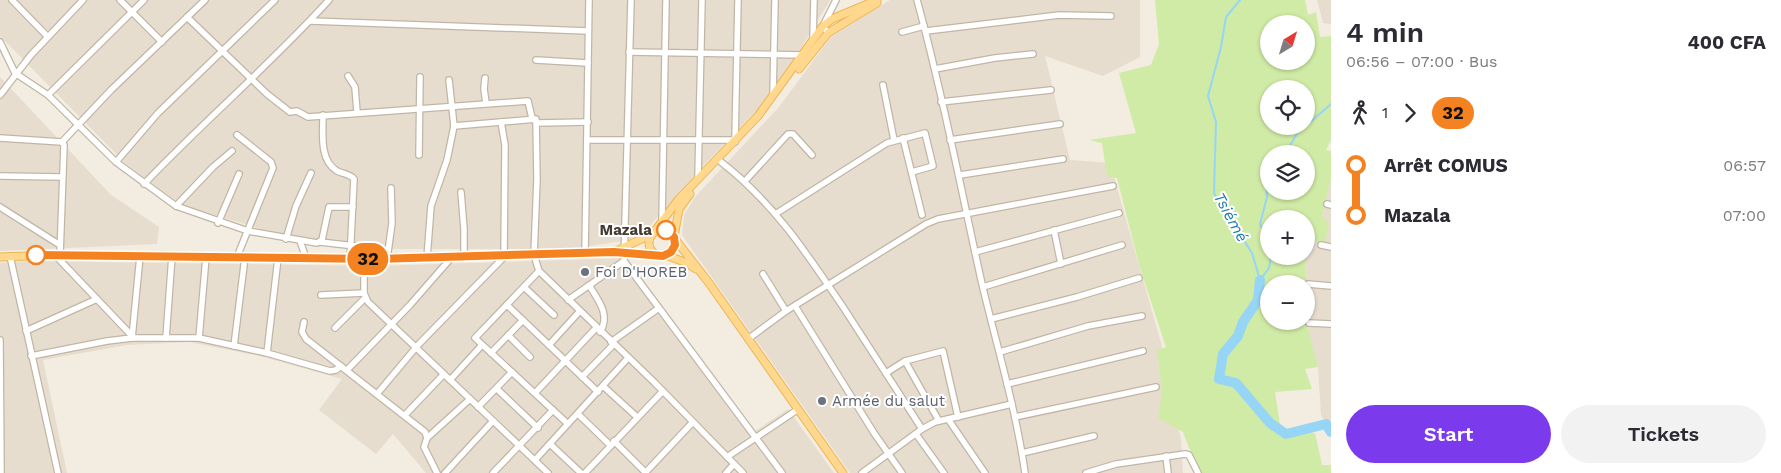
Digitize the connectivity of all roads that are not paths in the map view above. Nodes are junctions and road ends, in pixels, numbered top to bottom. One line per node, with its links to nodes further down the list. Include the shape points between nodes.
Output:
1 (12, 0): 28 (street)
2 (82, 0): 28 (street)
3 (120, 0): 18 (street)
4 (144, 0): 18 (street)
5 (205, 0): 20 (street)
6 (275, 0): 32 (street)
7 (329, 0): 22 (street)
8 (589, 0): 25 (street)
9 (631, 0): 33 (street)
10 (666, 0): 34 (street)
11 (702, 0): 35 (street)
12 (738, 0): 37 (street)
13 (775, 0): 39 (street)
14 (814, 0): 29 (street)
15 (837, 0): 21 (street); 23 (street)
16 (879, 0): 21 (main road); 27 (main road)
17 (917, 0): 24 (street)
18 (132, 12): 31 (street); 52 (street)
19 (1111, 16): 24 (street, via 1059,15)
20 (187, 17): 31 (street); 32 (street)
21 (832, 19): 23 (main road); 27 (street)
22 (310, 21): 25 (street); 47 (street)
23 (823, 26): 27 (street); 29 (main road)
24 (925, 29): 26 (street); 42 (street)
25 (588, 31): 41 (street)
26 (902, 32)
27 (828, 33): 83 (main road, via 762,118)
28 (47, 36): 43 (street)
29 (813, 39): 38 (main road)
30 (0, 42): 43 (street)
31 (162, 42): 63 (street)
32 (222, 51): 47 (street); 82 (street, via 158,113)
33 (629, 52): 34 (street); 70 (street)
34 (664, 54): 35 (street); 71 (street)
35 (700, 54): 37 (street); 73 (street)
36 (1033, 54): 42 (street)
37 (736, 55): 39 (street); 76 (street)
38 (804, 55): 39 (street); 53 (main road)
39 (774, 56): 53 (street)
40 (536, 60): 41 (street)
41 (588, 63): 62 (street)
42 (935, 68): 54 (street)
43 (16, 73): 51 (street); 52 (street)
44 (348, 76): 58 (street, via 355,87)
45 (420, 77): 57 (street)
46 (485, 78): 55 (street)
47 (250, 79): 59 (street, via 285,111 297,111 308,117); 92 (street)
48 (449, 80): 56 (street)
49 (883, 85): 74 (street)
50 (1051, 90): 54 (street)
51 (0, 95)
52 (48, 95): 63 (street)
53 (774, 97): 76 (main road)
54 (942, 102): 75 (street)
55 (486, 104): 56 (street); 60 (street, via 529,101)
56 (450, 107): 57 (street); 66 (street)
57 (421, 108): 58 (street); 79 (street)
58 (357, 112): 59 (street)
59 (323, 115): 98 (street, via 325,155 332,167 354,179)
60 (532, 118): 61 (street); 64 (street)
61 (500, 122): 66 (street); 127 (street, via 505,145)
62 (588, 122): 64 (street); 72 (street)
63 (78, 123): 77 (street); 82 (street)
64 (537, 123): 122 (street)
65 (1060, 124): 75 (street)
66 (454, 126): 133 (street, via 447,160 431,206)
67 (237, 135): 106 (street, via 273,164)
68 (0, 138): 77 (street)
69 (903, 138): 74 (street); 84 (street); 84 (street, via 926,133 932,167)
70 (626, 139): 71 (street); 72 (street); 119 (street)
71 (663, 139): 73 (street); 103 (street)
72 (588, 140): 118 (street)
73 (698, 140): 76 (street); 90 (street)
74 (894, 140): 99 (street)
75 (950, 140): 87 (street)
76 (735, 141): 90 (main road)
77 (62, 142): 89 (street)
78 (232, 151): 96 (street)
79 (418, 155)
80 (812, 155): 91 (street, via 793,134 788,134)
81 (1063, 159): 87 (street)
82 (116, 162): 92 (street)
83 (721, 162): 91 (street); 108 (main road, via 684,201)
84 (912, 172): 102 (street)
85 (311, 173): 109 (street, via 296,206)
86 (239, 174): 104 (street)
87 (960, 175): 101 (street)
88 (0, 176): 89 (street)
89 (62, 177): 115 (street)
90 (698, 178): 103 (main road)
91 (745, 180): 99 (street)
92 (144, 184): 96 (street)
93 (1113, 186): 101 (street)
94 (390, 188): 138 (street, via 392,223)
95 (461, 192): 130 (street)
96 (176, 206): 104 (street)
97 (0, 207): 115 (street)
98 (353, 207): 111 (street, via 329,207); 112 (street)
99 (778, 213): 144 (street)
100 (1119, 213): 105 (street)
101 (968, 214): 117 (street); 144 (street, via 926,224)
102 (922, 215)
103 (662, 220): 107 (main road)
104 (218, 222): 106 (street)
105 (1054, 230): 117 (street); 139 (street)
106 (248, 232): 109 (street); 129 (street)
107 (653, 233): 108 (main road, via 665,230); 119 (main road); 123 (main road, via 650,249)
108 (674, 238): 123 (main road, via 673,250); 141 (main road)
109 (286, 240): 110 (street)
110 (300, 241): 111 (street); 132 (street)
111 (320, 242): 112 (street)
112 (350, 245): 135 (street); 137 (street, via 372,248)
113 (1122, 245): 139 (street)
114 (1321, 245): 116 (street)
115 (60, 246): 121 (street)
116 (1331, 247)
117 (975, 252): 149 (street)
118 (585, 254): 119 (main road); 122 (main road)
119 (624, 254): 123 (main road); 146 (street); 156 (street)
120 (0, 255): 124 (main road)
121 (58, 255): 124 (main road); 125 (main road); 152 (street)
122 (534, 255): 127 (main road); 140 (street)
123 (663, 255): 141 (main road, via 687,263)
124 (10, 256): 169 (street)
125 (140, 256): 126 (main road); 171 (street)
126 (172, 256): 128 (main road); 172 (street)
127 (504, 256): 130 (main road); 180 (street)
128 (206, 257): 129 (main road); 173 (street)
129 (241, 257): 131 (main road); 179 (street)
130 (464, 257): 134 (main road)
131 (278, 258): 132 (main road); 183 (street)
132 (306, 258): 135 (main road)
133 (426, 258): 134 (main road); 138 (main road)
134 (451, 258): 164 (street)
135 (350, 259): 136 (main road)
136 (364, 259): 137 (main road); 151 (street)
137 (376, 259): 138 (main road)
138 (387, 259)
139 (1061, 264): 149 (street)
140 (539, 271): 148 (street); 153 (street)
141 (702, 274): 174 (main road)
142 (764, 274): 157 (street)
143 (1139, 278): 161 (street)
144 (829, 285): 155 (street); 193 (street)
145 (1315, 285): 147 (street)
146 (589, 286): 153 (street); 168 (street, via 604,314 604,323)
147 (1331, 286)
148 (524, 287): 154 (street); 159 (street)
149 (983, 287): 161 (street)
150 (321, 295): 151 (street)
151 (365, 296): 164 (street); 167 (street)
152 (97, 299): 169 (street); 171 (street)
153 (568, 300): 158 (street)
154 (508, 306): 162 (street); 177 (street, via 475,338)
155 (795, 306): 157 (street); 229 (street)
156 (659, 308): 176 (street); 225 (street)
157 (786, 311): 174 (street)
158 (580, 312): 168 (street); 178 (street)
159 (554, 315)
160 (1142, 316): 182 (street, via 1088,326)
161 (991, 319): 182 (street)
162 (523, 320): 170 (street); 178 (street)
163 (304, 322): 190 (street, via 303,335)
164 (390, 323): 180 (street); 191 (street)
165 (1315, 323): 166 (street)
166 (1331, 324)
167 (335, 328)
168 (598, 330): 176 (street); 188 (street)
169 (26, 331): 185 (street)
170 (508, 335): 184 (street); 186 (street)
171 (133, 338): 172 (street); 185 (street)
172 (166, 338): 173 (street)
173 (199, 338): 179 (street)
174 (748, 338): 209 (main road)
175 (0, 340): 236 (street)
176 (612, 343): 187 (street); 195 (street)
177 (482, 345): 184 (street); 196 (street)
178 (549, 345): 188 (street)
179 (234, 346): 183 (street)
180 (417, 349): 194 (street); 204 (street)
181 (1143, 351): 197 (street)
182 (1000, 352): 197 (street)
183 (267, 353): 190 (street, via 330,371)
184 (491, 353): 192 (street)
185 (32, 356): 237 (street)
186 (530, 357)
187 (628, 358): 198 (street); 202 (street)
188 (566, 361): 195 (street); 203 (street)
189 (905, 361): 193 (street); 213 (street, via 944,352); 217 (street)
190 (341, 366): 191 (street)
191 (347, 370): 204 (street)
192 (512, 372): 200 (street); 203 (street)
193 (886, 373): 221 (street)
194 (444, 374): 196 (street); 211 (street)
195 (582, 377): 201 (street)
196 (450, 380): 205 (street)
197 (1007, 384): 206 (street)
198 (603, 386): 201 (street); 212 (street)
199 (1156, 387): 214 (street)
200 (496, 389): 207 (street); 220 (street)
201 (598, 392): 210 (street)
202 (662, 392): 212 (street); 218 (street)
203 (535, 393): 208 (street)
204 (377, 394): 211 (street)
205 (470, 399): 207 (street); 224 (street)
206 (1012, 404): 213 (street); 214 (street)
207 (478, 407): 216 (street)
208 (553, 410): 219 (street); 220 (street)
209 (797, 410): 225 (street); 247 (main road)
210 (578, 414): 219 (street); 226 (street)
211 (405, 415): 224 (street, via 425,432)
212 (637, 417): 226 (street)
213 (958, 417): 215 (street)
214 (1015, 417): 230 (street)
215 (948, 419): 217 (street); 251 (street)
216 (493, 421): 228 (street); 239 (street)
217 (939, 421): 221 (street)
218 (692, 423): 232 (street); 243 (street)
219 (568, 424): 227 (street)
220 (538, 428): 228 (street)
221 (922, 429): 222 (street)
222 (916, 434): 229 (street); 250 (street)
223 (1094, 436): 230 (street)
224 (427, 438): 238 (street, via 424,448)
225 (754, 438): 232 (street); 246 (street)
226 (612, 443): 242 (street); 243 (street)
227 (550, 444): 233 (street); 241 (street)
228 (519, 445): 233 (street); 240 (street)
229 (888, 453): 248 (street); 249 (street)
230 (1022, 453): 252 (street)
231 (1166, 456): 253 (street, via 1116,464); 254 (street); 255 (street, via 1187,454)
232 (727, 457): 234 (street)
233 (535, 460): 235 (street)
234 (734, 464): 244 (street); 245 (street)
235 (544, 471)
236 (1, 473)
237 (58, 473)
238 (437, 473)
239 (445, 473)
240 (493, 473)
241 (581, 473)
242 (585, 473)
243 (645, 473)
244 (726, 473)
245 (743, 473)
246 (782, 473)
247 (843, 473)
248 (862, 473)
249 (902, 473)
250 (944, 473)
251 (985, 473)
252 (1025, 473)
253 (1086, 473)
254 (1168, 473)
255 (1198, 473)

